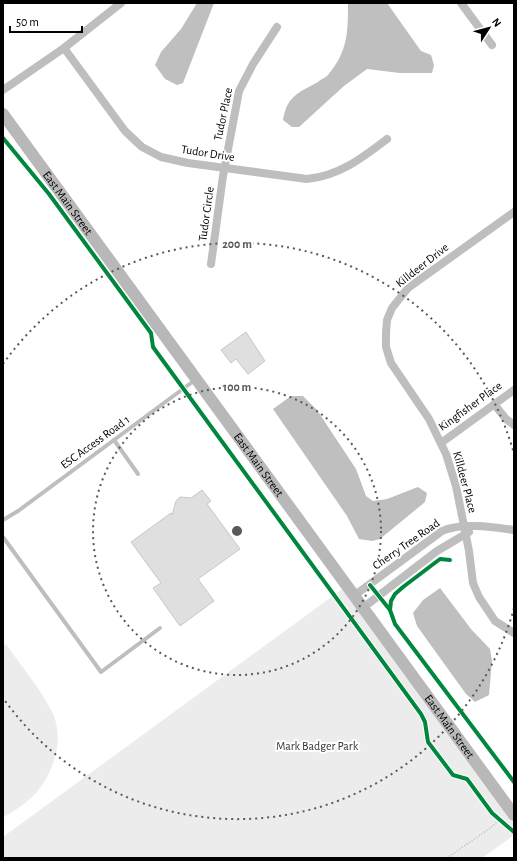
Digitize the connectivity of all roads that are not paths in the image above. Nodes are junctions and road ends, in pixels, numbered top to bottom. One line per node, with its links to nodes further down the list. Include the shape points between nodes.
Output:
1 (121, 3): 5 (street)
2 (461, 3): 4 (street)
3 (277, 27): 9 (street, Tudor Place, via 239,91)
4 (492, 45)
5 (64, 48): 6 (street); 9 (street, Tudor Drive, via 125,131 142,147 161,157)
6 (3, 90)
7 (3, 114): 12 (main road, East Main Street)
8 (387, 138): 9 (street, Tudor Drive, via 355,163 318,178 294,179)
9 (225, 168): 11 (street, Tudor Circle)
10 (514, 212): 17 (street, Killdeer Drive, via 408,288 392,308 388,320 386,347 391,362 429,419)
11 (211, 264)
12 (197, 379): 16 (lane, ESC Access Road 1); 23 (main road, East Main Street)
13 (514, 390): 14 (street, Kingfisher Place)
14 (494, 404): 15 (street); 17 (street, Kingfisher Place)
15 (514, 425)
16 (114, 440): 18 (lane); 19 (lane, ESC Access Road 1)
17 (441, 443): 20 (street, Killdeer Place, via 456,486)
18 (138, 474)
19 (3, 520)
20 (464, 529): 21 (street, Cherry Tree Road); 23 (street, Cherry Tree Road, via 442,531); 24 (street, Cherry Tree Road); 26 (street, Killdeer Place, via 473,583 479,598 495,621)
21 (514, 530)
22 (3, 537): 25 (lane, via 101,672)
23 (355, 595): 24 (main road, East Main Street)
24 (364, 607): 27 (main road, East Main Street)
25 (160, 628)
26 (514, 633)
27 (514, 815)

